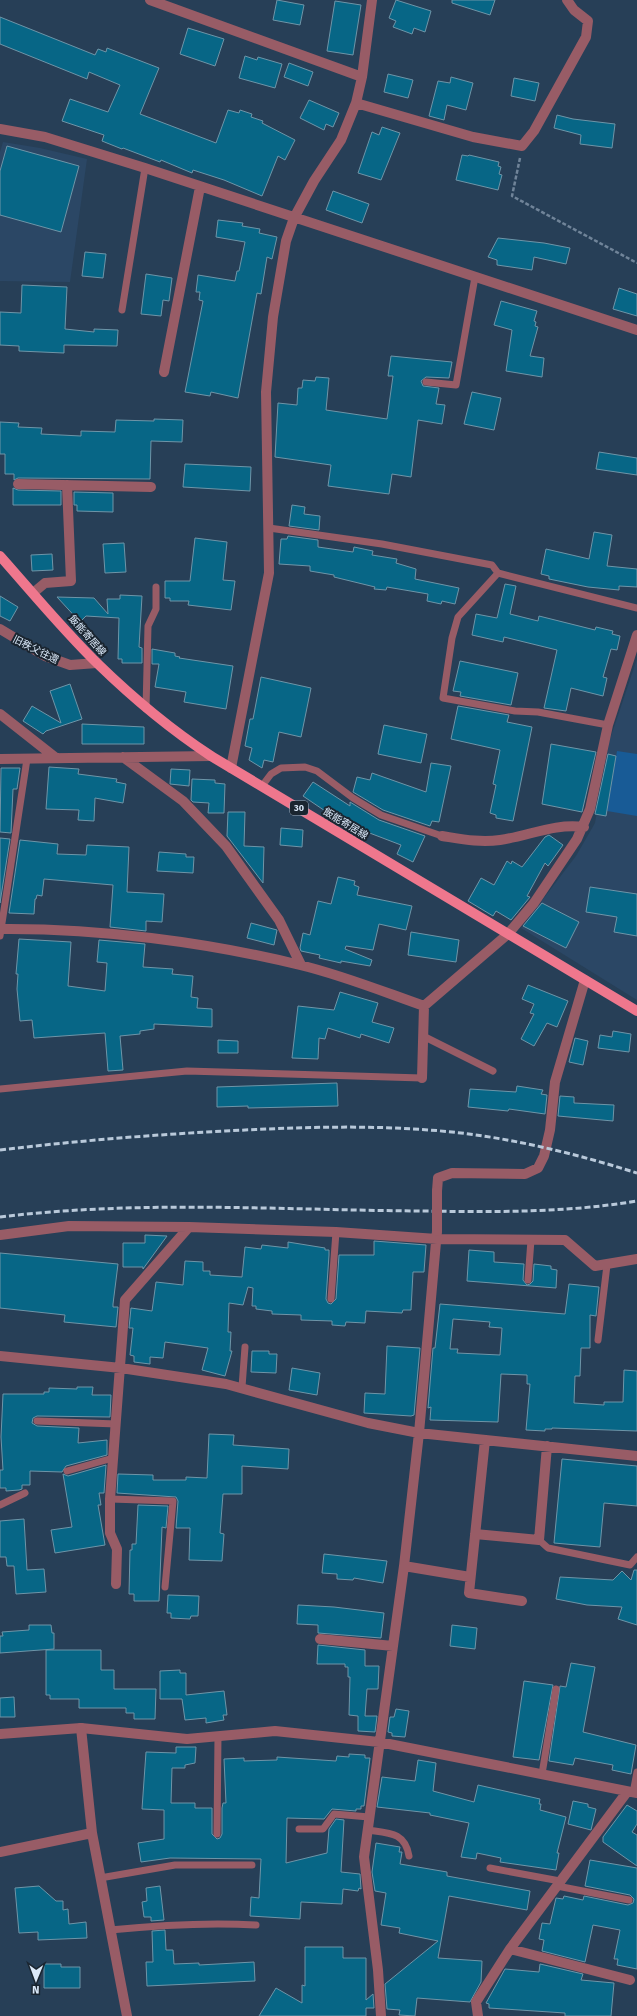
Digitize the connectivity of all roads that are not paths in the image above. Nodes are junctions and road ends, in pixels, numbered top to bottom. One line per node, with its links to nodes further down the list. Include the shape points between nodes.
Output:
1 (150, 0): 4 (street)
2 (372, 0): 5 (street)
3 (568, 0): 6 (street, via 574,10 588,20 586,37 534,131 522,146 473,137)
4 (161, 2): 5 (street)
5 (362, 78): 6 (street)
6 (356, 103): 10 (street, via 341,140)
7 (0, 129): 8 (street, via 45,137)
8 (145, 168): 9 (street); 12 (lane)
9 (200, 187): 10 (street); 14 (street)
10 (294, 218): 11 (street); 19 (street, via 286,241 266,392)
11 (475, 277): 13 (street); 15 (lane, via 456,385)
12 (122, 310)
13 (637, 330)
14 (164, 372)
15 (426, 382)
16 (18, 484): 17 (street)
17 (67, 485): 18 (street); 23 (street, via 71,580 45,583)
18 (151, 487)
19 (269, 528): 21 (lane, via 382,544 492,565); 36 (street, via 269,573)
20 (0, 556): 23 (main road, 飯能寄居線 / 30)
21 (498, 573): 24 (lane); 30 (lane, via 458,617 452,638 443,698)
22 (156, 587): 28 (lane, via 156,609 148,626)
23 (33, 593): 27 (main road, 飯能寄居線 / 30)
24 (637, 608)
25 (0, 629): 27 (street, 旧秩父往還, via 46,656 70,665)
26 (637, 635): 30 (street)
27 (97, 664): 28 (main road, 飯能寄居線 / 30)
28 (146, 709): 31 (main road, 飯能寄居線 / 30)
29 (0, 714): 33 (street)
30 (608, 725): 38 (street)
31 (211, 756): 32 (street); 36 (main road, 飯能寄居線 / 30)
32 (122, 757): 33 (street); 42 (street, via 183,801 226,846 279,920)
33 (56, 758): 35 (street)
34 (0, 759): 35 (street)
35 (27, 759): 40 (lane)
36 (231, 768): 37 (main road, 飯能寄居線 / 30)
37 (262, 786): 39 (lane, via 271,774 281,768 305,767 317,771 381,815); 41 (main road, 飯能寄居線 / 30)
38 (584, 827): 39 (street, via 557,826 491,841); 41 (street, via 534,903)
39 (442, 836)
40 (0, 931): 42 (street, via 65,930 179,942)
41 (508, 934): 43 (main road, 飯能寄居線 / 30); 44 (street)
42 (301, 965): 44 (street)
43 (586, 980): 45 (main road, 飯能寄居線 / 30); 53 (street, bridge, via 555,1082 550,1130 544,1156 538,1168 525,1174 452,1173 438,1178)
44 (424, 1006): 46 (street)
45 (637, 1011)
46 (423, 1036): 47 (lane); 48 (street)
47 (493, 1071)
48 (422, 1078): 49 (lane, via 187,1071)
49 (0, 1089)
50 (189, 1227): 51 (street); 52 (street, via 69,1226); 62 (street, via 125,1300)
51 (336, 1232): 53 (street); 58 (lane)
52 (0, 1235)
53 (437, 1235): 54 (street); 66 (street)
54 (531, 1240): 56 (street, via 565,1240 595,1266); 57 (lane)
55 (637, 1259): 56 (street)
56 (607, 1265): 59 (lane)
57 (528, 1280)
58 (331, 1299)
59 (598, 1340)
60 (245, 1347): 63 (lane)
61 (0, 1356): 62 (street)
62 (121, 1368): 63 (street); 65 (street)
63 (242, 1388): 66 (street, via 368,1423)
64 (37, 1421): 65 (lane)
65 (116, 1424): 70 (street)
66 (419, 1434): 67 (street); 78 (street)
67 (485, 1440): 68 (street); 75 (street)
68 (548, 1446): 69 (street); 76 (street)
69 (637, 1456)
70 (113, 1458): 71 (lane); 73 (street)
71 (67, 1471)
72 (25, 1493): 74 (lane)
73 (110, 1499): 80 (street, via 110,1533 117,1549); 81 (lane, via 173,1501)
74 (0, 1505)
75 (475, 1534): 76 (street); 79 (street)
76 (539, 1540): 77 (lane, via 548,1548 630,1565)
77 (637, 1557)
78 (404, 1566): 79 (street); 84 (street)
79 (470, 1577): 82 (street, via 469,1593)
80 (116, 1584)
81 (165, 1587)
82 (522, 1601)
83 (320, 1639): 84 (street)
84 (393, 1646): 89 (street)
85 (556, 1688): 91 (lane)
86 (81, 1728): 87 (street); 88 (street, via 187,1739); 96 (street)
87 (0, 1734)
88 (218, 1736): 89 (street, via 275,1731); 97 (lane)
89 (379, 1742): 91 (street); 93 (street)
90 (637, 1772): 92 (lane)
91 (542, 1774): 92 (street)
92 (633, 1792): 103 (street)
93 (369, 1817): 94 (lane, via 334,1814 323,1829); 95 (street)
94 (299, 1829)
95 (368, 1830): 99 (lane, via 393,1834 404,1840 408,1846); 110 (street, via 364,1857)
96 (92, 1833): 98 (street); 102 (street)
97 (217, 1834)
98 (0, 1852)
99 (409, 1856)
100 (252, 1864): 102 (lane, via 175,1865)
101 (490, 1868): 103 (lane)
102 (100, 1878): 106 (street)
103 (558, 1884): 104 (lane); 107 (street)
104 (629, 1900)
105 (256, 1925): 106 (lane, via 176,1924)
106 (110, 1930): 109 (street)
107 (510, 1949): 108 (street); 111 (street, via 476,2002)
108 (634, 1982)
109 (127, 2016)
110 (381, 2016)
111 (478, 2016)

